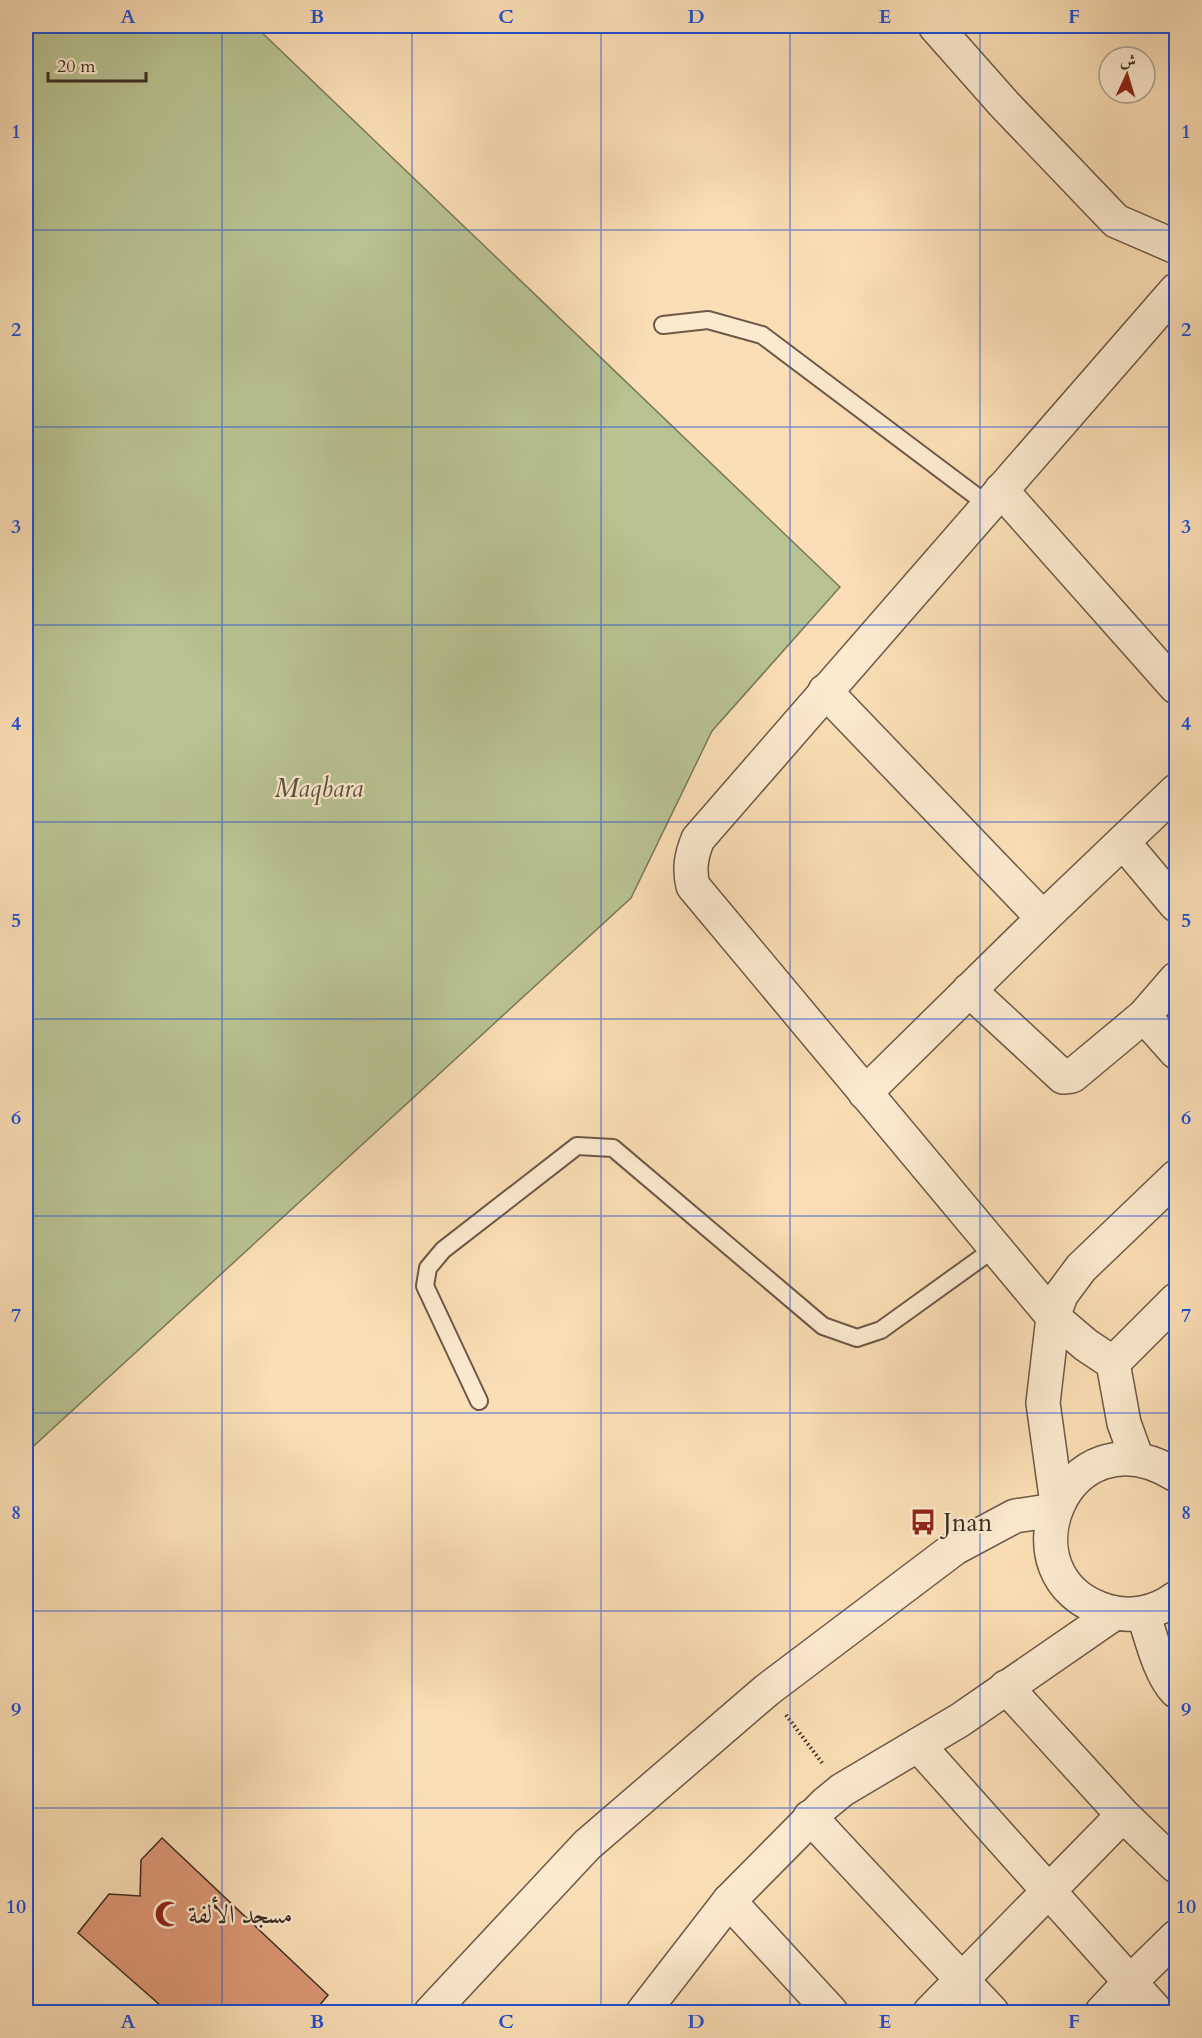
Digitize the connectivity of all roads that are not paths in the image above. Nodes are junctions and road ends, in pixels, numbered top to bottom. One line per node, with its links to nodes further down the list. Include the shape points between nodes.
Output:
1 (935, 26): 2 (street, via 1116,221)
2 (1176, 247)
3 (1176, 290): 5 (street)
4 (663, 325): 5 (lane, via 708,320 762,335)
5 (995, 497): 6 (street); 7 (street)
6 (1176, 687)
7 (825, 691): 11 (street); 16 (street, via 698,839 690,873 693,886)
8 (1176, 791): 9 (street)
9 (1123, 842): 10 (street); 11 (street)
10 (1176, 906)
11 (1043, 918): 13 (street)
12 (1176, 979): 14 (street)
13 (969, 990): 14 (street, via 1063,1077 1072,1076); 16 (street)
14 (1144, 1016): 15 (street)
15 (1176, 1052)
16 (865, 1093): 18 (street)
17 (1176, 1177): 20 (street, via 1081,1268 1061,1295)
18 (995, 1248): 20 (street); 22 (lane, via 881,1330 857,1338 823,1326 613,1148 577,1146 443,1250 428,1268 425,1287)
19 (1176, 1300): 21 (street)
20 (1053, 1317): 21 (street); 25 (street, via 1042,1403)
21 (1113, 1363): 23 (street, via 1124,1423)
22 (479, 1401)
23 (1137, 1459): 24 (street, via 1160,1465); 25 (street, via 1118,1459 1082,1474)
24 (1176, 1475)
25 (1056, 1507): 27 (street, via 1051,1543 1060,1575 1083,1600 1099,1608); 39 (street, via 1015,1516 955,1548 767,1690 587,1845)
26 (1176, 1599): 27 (street, via 1160,1608)
27 (1129, 1613): 28 (street); 29 (street)
28 (1006, 1687): 30 (street); 31 (street)
29 (1176, 1691)
30 (918, 1745): 32 (street, via 842,1790); 34 (street)
31 (1123, 1815): 33 (street); 34 (street)
32 (810, 1817): 35 (street); 37 (street)
33 (1176, 1866)
34 (1049, 1892): 37 (street); 38 (street)
35 (729, 1901): 40 (street); 41 (street)
36 (1176, 1937): 38 (street)
37 (962, 1980): 42 (street); 43 (street)
38 (1130, 1982): 44 (street); 45 (street)
39 (438, 2010)
40 (647, 2011)
41 (831, 2013)
42 (930, 2013)
43 (992, 2013)
44 (1102, 2013)
45 (1157, 2013)

